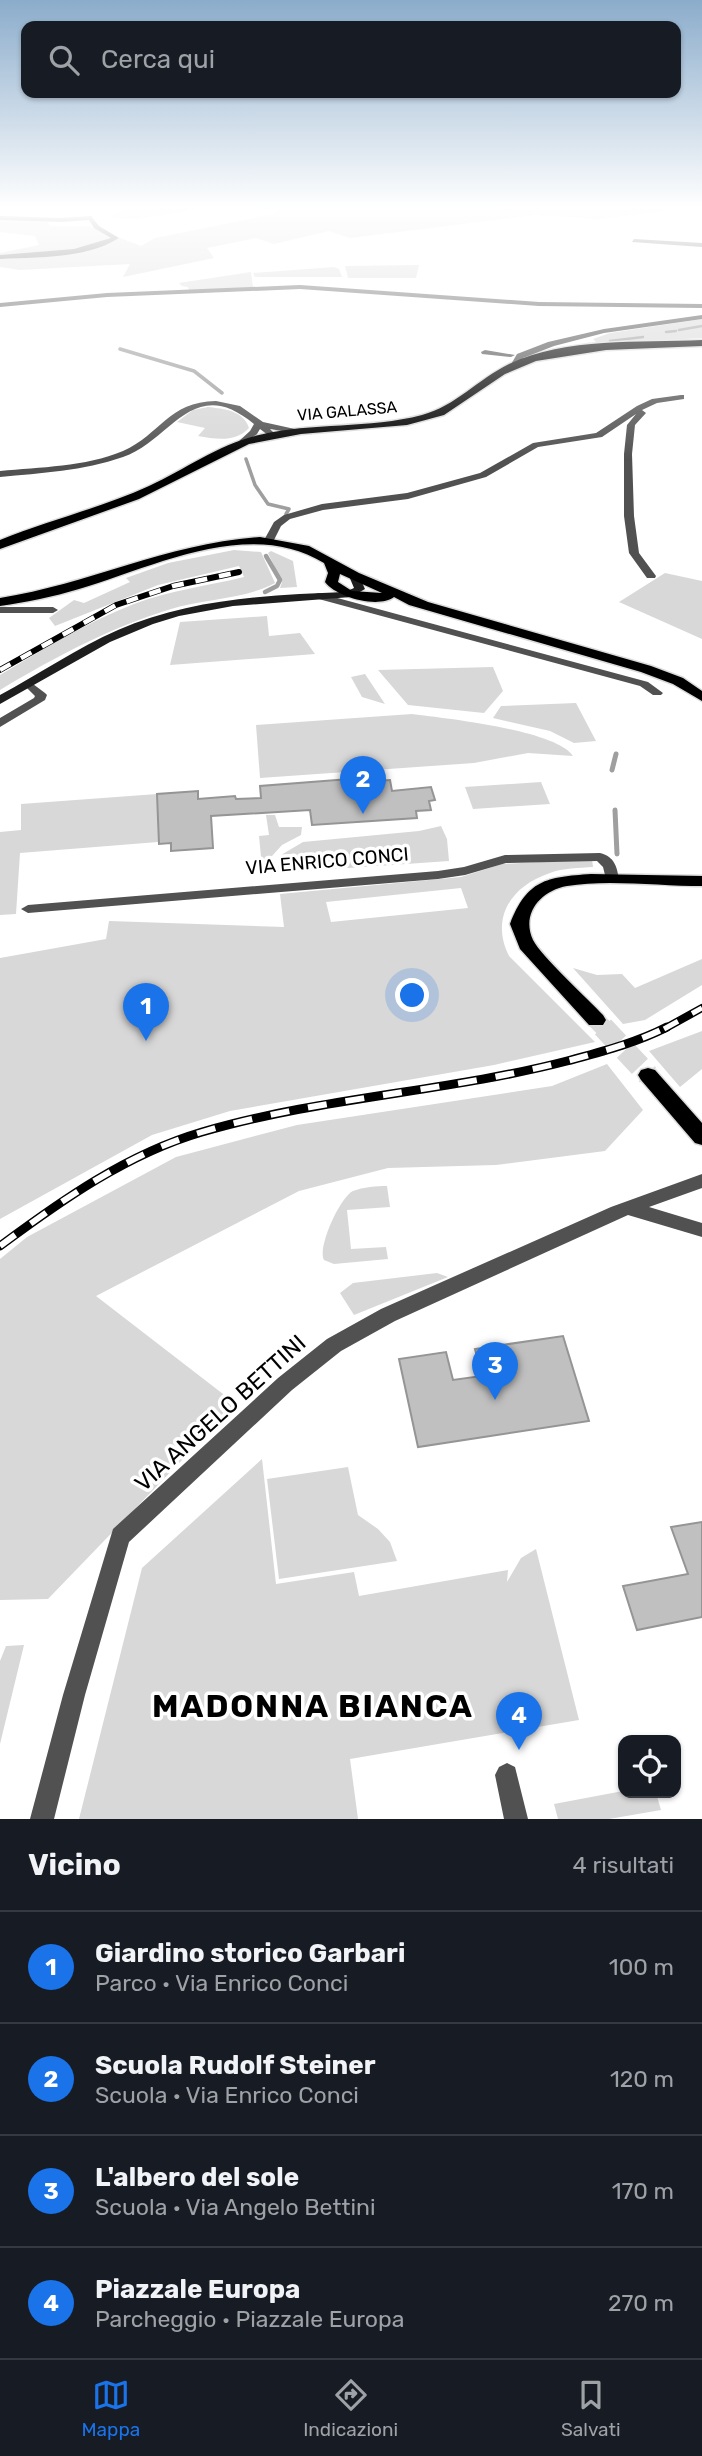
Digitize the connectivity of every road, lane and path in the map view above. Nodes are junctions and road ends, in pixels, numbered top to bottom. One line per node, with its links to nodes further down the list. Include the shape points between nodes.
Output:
1 (206, 291): 3 (street)
2 (355, 291): 4 (street, via 539,304)
3 (0, 305)
4 (702, 306)
5 (702, 317): 6 (street)
6 (626, 328): 8 (street, via 588,338); 9 (street)
7 (702, 342): 8 (main road, VIA GALASSA)
8 (589, 347): 9 (street, via 569,342); 11 (main road, VIA GALASSA)
9 (538, 348): 11 (street)
10 (485, 352): 11 (street)
11 (513, 357): 13 (main road, VIA GALASSA, via 465,400 435,415)
12 (258, 424): 13 (street); 14 (street); 15 (street); 16 (street, via 232,406 194,406 124,453)
13 (300, 431): 14 (main road, VIA GALASSA)
14 (272, 435): 15 (main road, VIA GALASSA)
15 (242, 442): 18 (main road, VIA GALASSA, via 157,487)
16 (0, 474)
17 (268, 542): 19 (main road, via 298,546); 21 (street, via 277,524 287,517 322,507 408,496 473,478 536,445 599,435 648,404 685,396 639,415 631,425 629,516 635,553); 25 (main road, via 196,549 47,596)
18 (0, 545)
19 (329, 560): 20 (main road); 22 (main road, via 334,573)
20 (354, 576): 23 (street, via 360,589); 26 (main road)
21 (651, 576)
22 (331, 582): 23 (main road); 24 (street)
23 (347, 594): 24 (street); 26 (main road)
24 (313, 596): 30 (street); 31 (street, via 225,604 163,617 119,634)
25 (0, 600)
26 (423, 604): 29 (main road)
27 (0, 610): 28 (street)
28 (52, 610)
29 (564, 645): 30 (street); 33 (main road, via 662,675)
30 (551, 658): 32 (street, via 644,684)
31 (29, 684): 34 (street); 35 (street, via 41,695 39,700)
32 (657, 693)
33 (702, 696)
34 (0, 700)
35 (0, 723)
36 (612, 880): 37 (main road); 38 (street, VIA ENRICO CONCI, via 610,865 600,857 565,856 505,859 446,874); 39 (main road, via 562,881 547,887 527,902 519,924 533,954)
37 (702, 881)
38 (28, 909)
39 (596, 1020)
40 (648, 1075): 41 (main road)
41 (702, 1137)
42 (702, 1181): 43 (street, VIA ANGELO BETTINI)
43 (627, 1208): 44 (street); 46 (street, VIA ANGELO BETTINI, via 388,1315 334,1345 285,1384 120,1536)
44 (702, 1230)
45 (507, 1775): 47 (street)
46 (42, 1819)
47 (516, 1819)

